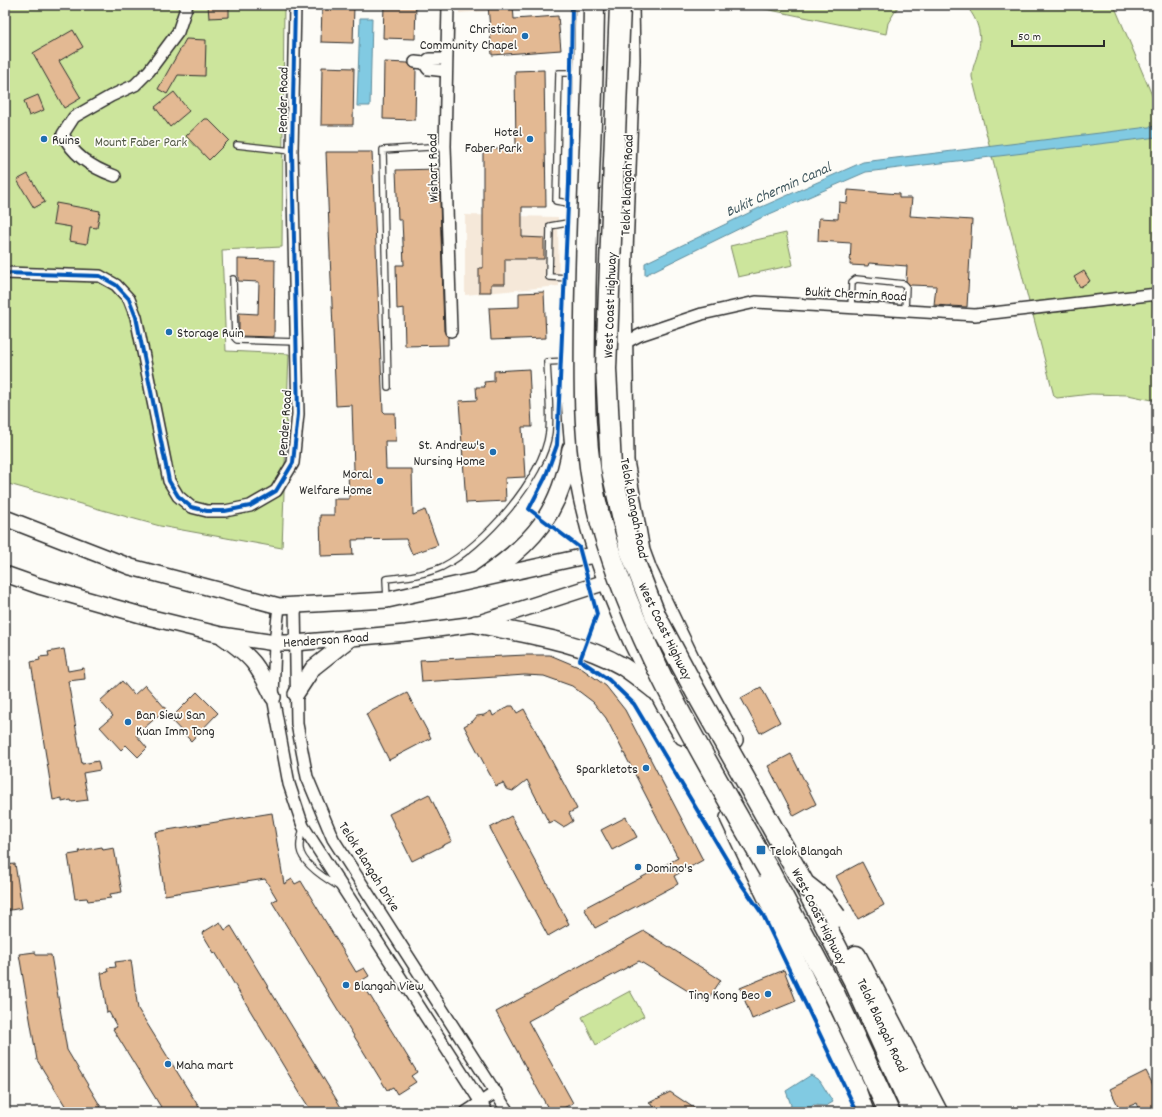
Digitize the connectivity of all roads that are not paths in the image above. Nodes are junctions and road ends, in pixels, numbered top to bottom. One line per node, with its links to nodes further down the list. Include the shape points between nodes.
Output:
1 (187, 5): 16 (street, via 178,32 136,85 74,117 63,134 69,147 80,158)
2 (295, 5): 15 (street, Pender Road)
3 (448, 5): 10 (street, Wishart Road)
4 (584, 5): 12 (main road)
5 (594, 5): 60 (highway, West Coast Highway, bridge, via 584,379 590,471 601,522 620,586 654,661 834,993)
6 (620, 5): 53 (highway, West Coast Highway, bridge, via 606,369 611,467 630,550 656,617)
7 (627, 5): 9 (highway)
8 (630, 5): 9 (main road, Telok Blangah Road)
9 (630, 27): 27 (main road, Telok Blangah Road)
10 (446, 59): 11 (street, Wishart Road); 11 (street, via 429,59 420,63 428,69)
11 (446, 71): 14 (street, Wishart Road)
12 (582, 73): 17 (main road); 17 (lane, via 559,73 556,200)
13 (237, 145): 15 (lane)
14 (446, 146): 25 (street, Wishart Road); 30 (lane, via 383,150)
15 (292, 151): 26 (street, Pender Road)
16 (115, 176)
17 (577, 204): 18 (main road)
18 (575, 222): 20 (main road); 20 (lane, via 550,226 549,277)
19 (5, 273): 26 (street, Pender Road, via 100,276 116,285 129,299 136,317 169,480 178,496 191,506 207,512 250,506 276,491 293,463 298,414)
20 (572, 278): 28 (main road)
21 (233, 279): 26 (lane, via 237,340)
22 (1157, 294): 24 (street, Bukit Chermin Road, via 975,315)
23 (851, 309): 24 (street, Bukit Chermin Road); 24 (lane, via 852,282 856,279 904,284); 27 (street, Bukit Chermin Road, via 756,302 702,314 640,335)
24 (905, 311)
25 (451, 331)
26 (297, 342)
27 (623, 344): 29 (street, Bukit Chermin Road, via 588,362); 33 (main road, Telok Blangah Road, via 625,461)
28 (570, 361): 29 (main road); 39 (lane, via 547,362 549,432 542,458 516,500 468,549 442,566 420,575 386,579)
29 (570, 379): 31 (main road)
30 (388, 387)
31 (573, 435): 34 (main road, via 579,482); 37 (main road, via 562,488 545,520 517,552)
32 (5, 518): 40 (main road, via 131,567)
33 (641, 550): 34 (main road); 35 (main road, Telok Blangah Road)
34 (598, 555): 37 (main road); 38 (main road)
35 (648, 570): 38 (main road, Henderson Road); 50 (main road, Telok Blangah Road, via 695,668)
36 (5, 574): 43 (main road, Henderson Road, via 148,617)
37 (482, 578): 39 (main road)
38 (607, 582): 42 (main road, Henderson Road); 47 (main road)
39 (387, 600): 41 (main road)
40 (279, 606): 41 (main road); 45 (street)
41 (295, 606): 46 (street, Telok Blangah Drive)
42 (476, 624): 44 (main road, Henderson Road); 47 (main road, via 583,648 622,666)
43 (221, 635): 45 (main road, Henderson Road); 49 (main road, via 256,663)
44 (351, 638): 46 (main road, Henderson Road); 48 (main road, via 313,668)
45 (275, 643): 46 (main road, Henderson Road); 49 (street)
46 (295, 643): 48 (street, Telok Blangah Drive)
47 (656, 692): 51 (main road)
48 (296, 694): 55 (street, Telok Blangah Drive, via 297,724 307,776 333,839)
49 (273, 697): 52 (street, via 289,784)
50 (746, 762): 51 (main road, via 734,762 723,768 716,778); 62 (main road, Telok Blangah Road, via 837,927)
51 (715, 790): 59 (main road, via 856,1087)
52 (303, 826): 54 (street); 54 (lane, via 300,850 309,864 320,875)
53 (804, 884): 61 (highway, West Coast Highway, via 856,985); 63 (highway, bridge, via 822,899 836,917)
54 (347, 892): 56 (street)
55 (496, 1092): 56 (street); 58 (street, Telok Blangah Drive)
56 (484, 1107): 57 (street)
57 (466, 1112)
58 (508, 1112)
59 (865, 1112)
60 (889, 1112)
61 (913, 1112)
62 (924, 1112)
63 (936, 1112)

